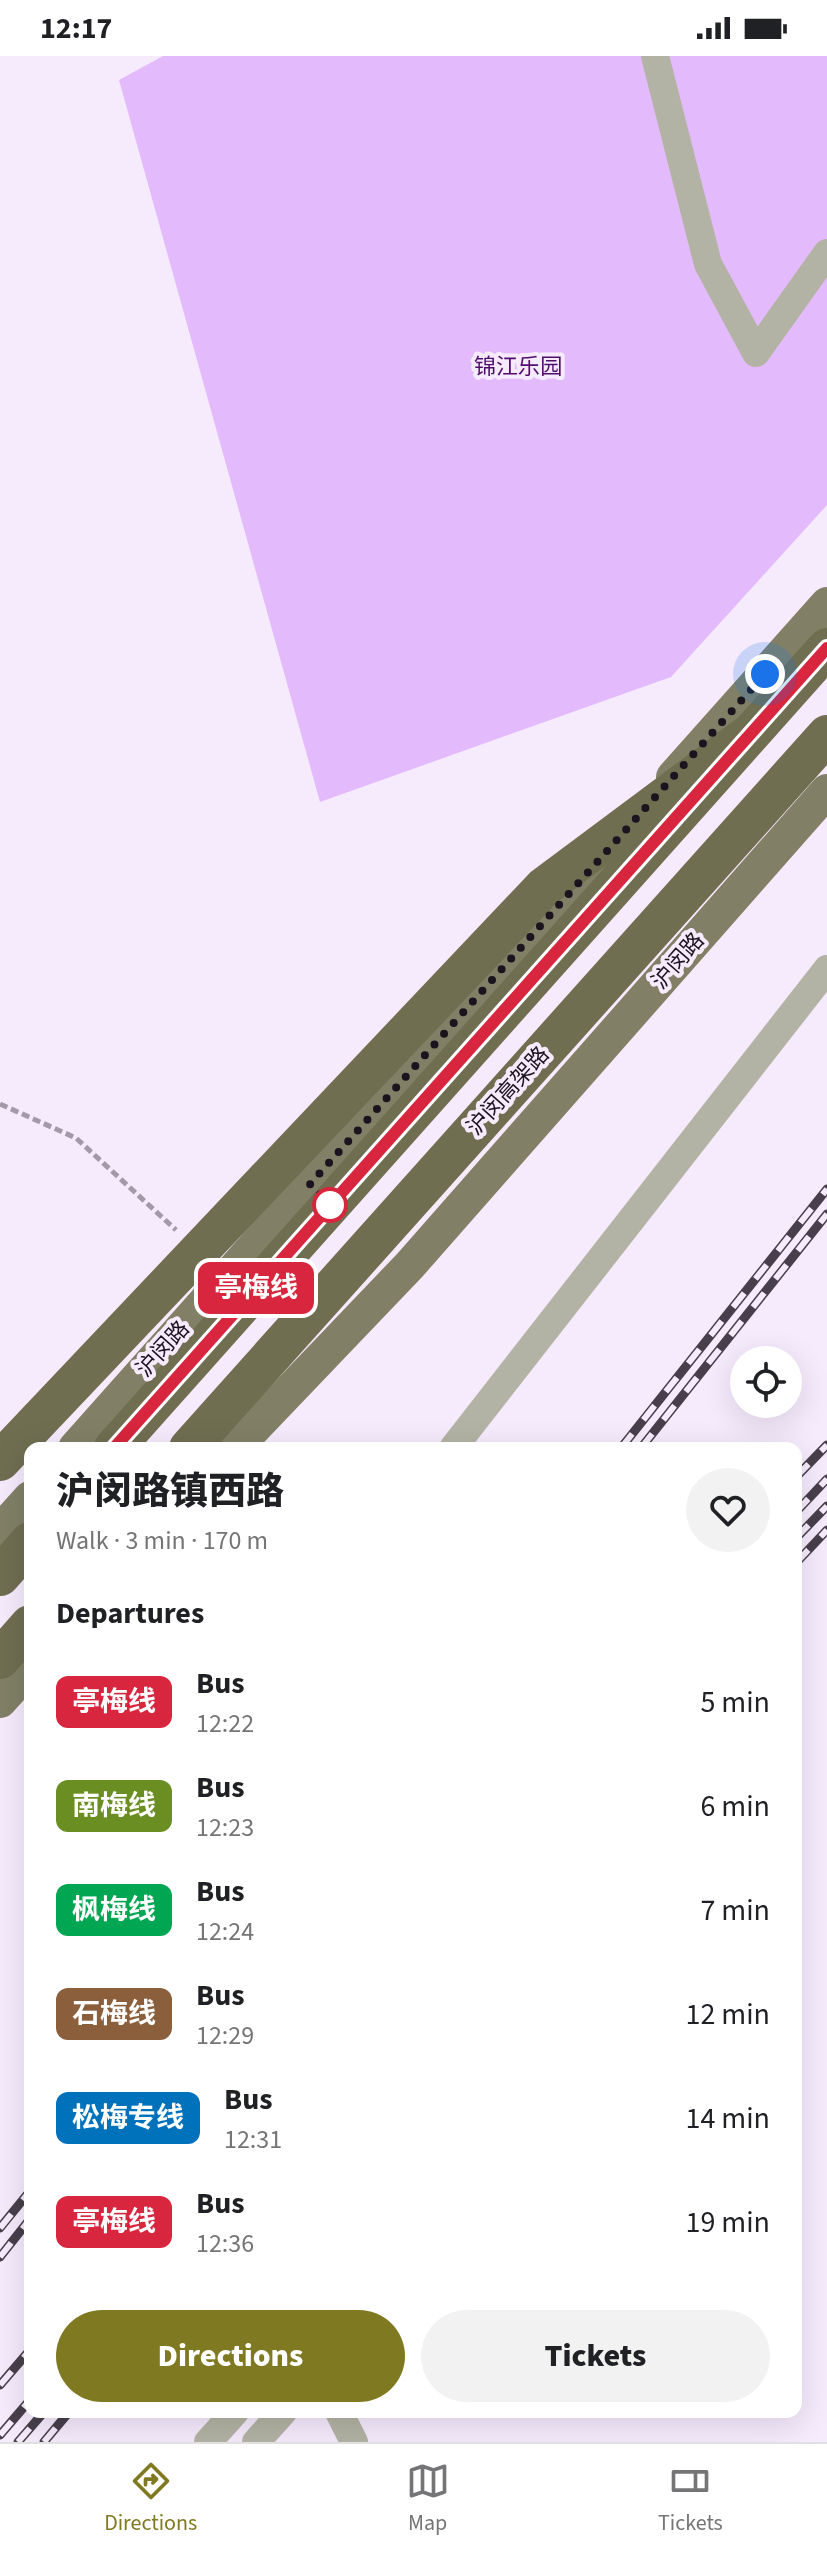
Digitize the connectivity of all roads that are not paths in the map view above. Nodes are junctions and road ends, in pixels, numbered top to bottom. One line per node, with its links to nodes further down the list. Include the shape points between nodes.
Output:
1 (655, 56): 2 (street, via 708,264 756,353)
2 (827, 253)
3 (827, 604): 9 (main road, 沪闵路)
4 (827, 648): 5 (highway)
5 (748, 735): 10 (highway, bridge); 14 (highway, bridge, via 544,887)
6 (827, 735): 11 (highway, 沪闵高架路)
7 (827, 791): 12 (main road, 沪闵路, via 410,1265)
8 (827, 969): 13 (street)
9 (80, 1442)
10 (119, 1442)
11 (194, 1442)
12 (241, 1442)
13 (458, 1442)
14 (0, 1461)
15 (24, 1505): 16 (main road)
16 (0, 1531)
17 (24, 1549): 18 (highway)
18 (0, 1576)
19 (24, 1632): 20 (highway)
20 (0, 1659)
21 (24, 1675): 22 (main road)
22 (0, 1701)
23 (230, 2418): 26 (street)
24 (278, 2418): 27 (street)
25 (342, 2418): 28 (street)
26 (208, 2442)
27 (256, 2442)
28 (354, 2442)

